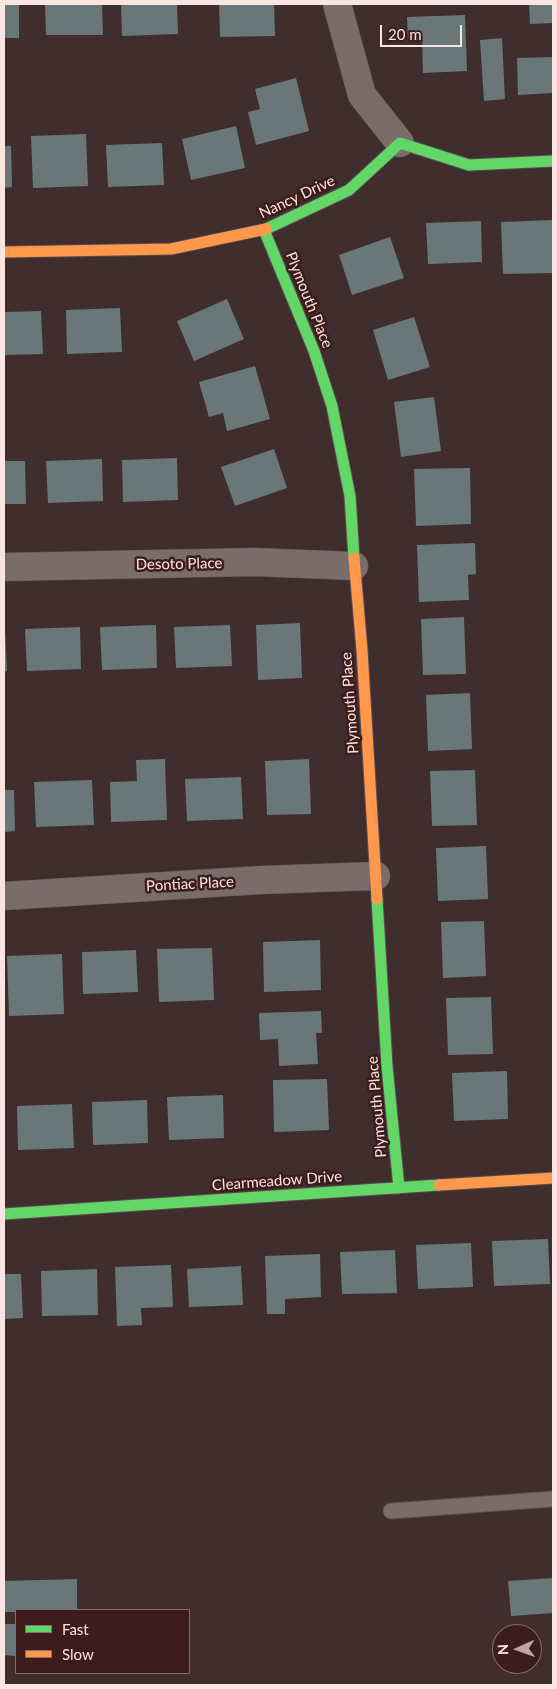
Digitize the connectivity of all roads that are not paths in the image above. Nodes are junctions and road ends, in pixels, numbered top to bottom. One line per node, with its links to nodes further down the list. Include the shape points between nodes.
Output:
1 (337, 4): 2 (street, via 362,95)
2 (400, 143): 3 (street, via 469,166); 4 (street, Nancy Drive, via 348,190)
3 (553, 161)
4 (264, 230): 5 (street, Nancy Drive, via 171,249); 6 (street, Plymouth Place, via 314,351 332,406 350,496)
5 (4, 252)
6 (354, 566): 7 (street, Desoto Place, via 254,562); 8 (street, Plymouth Place)
7 (4, 567)
8 (376, 876): 9 (street, Pontiac Place); 11 (street, Plymouth Place, via 387,1066)
9 (4, 896)
10 (553, 1178): 11 (street, Clearmeadow Drive)
11 (400, 1188): 12 (street, Clearmeadow Drive)
12 (4, 1214)
13 (553, 1499): 14 (lane)
14 (391, 1511)

